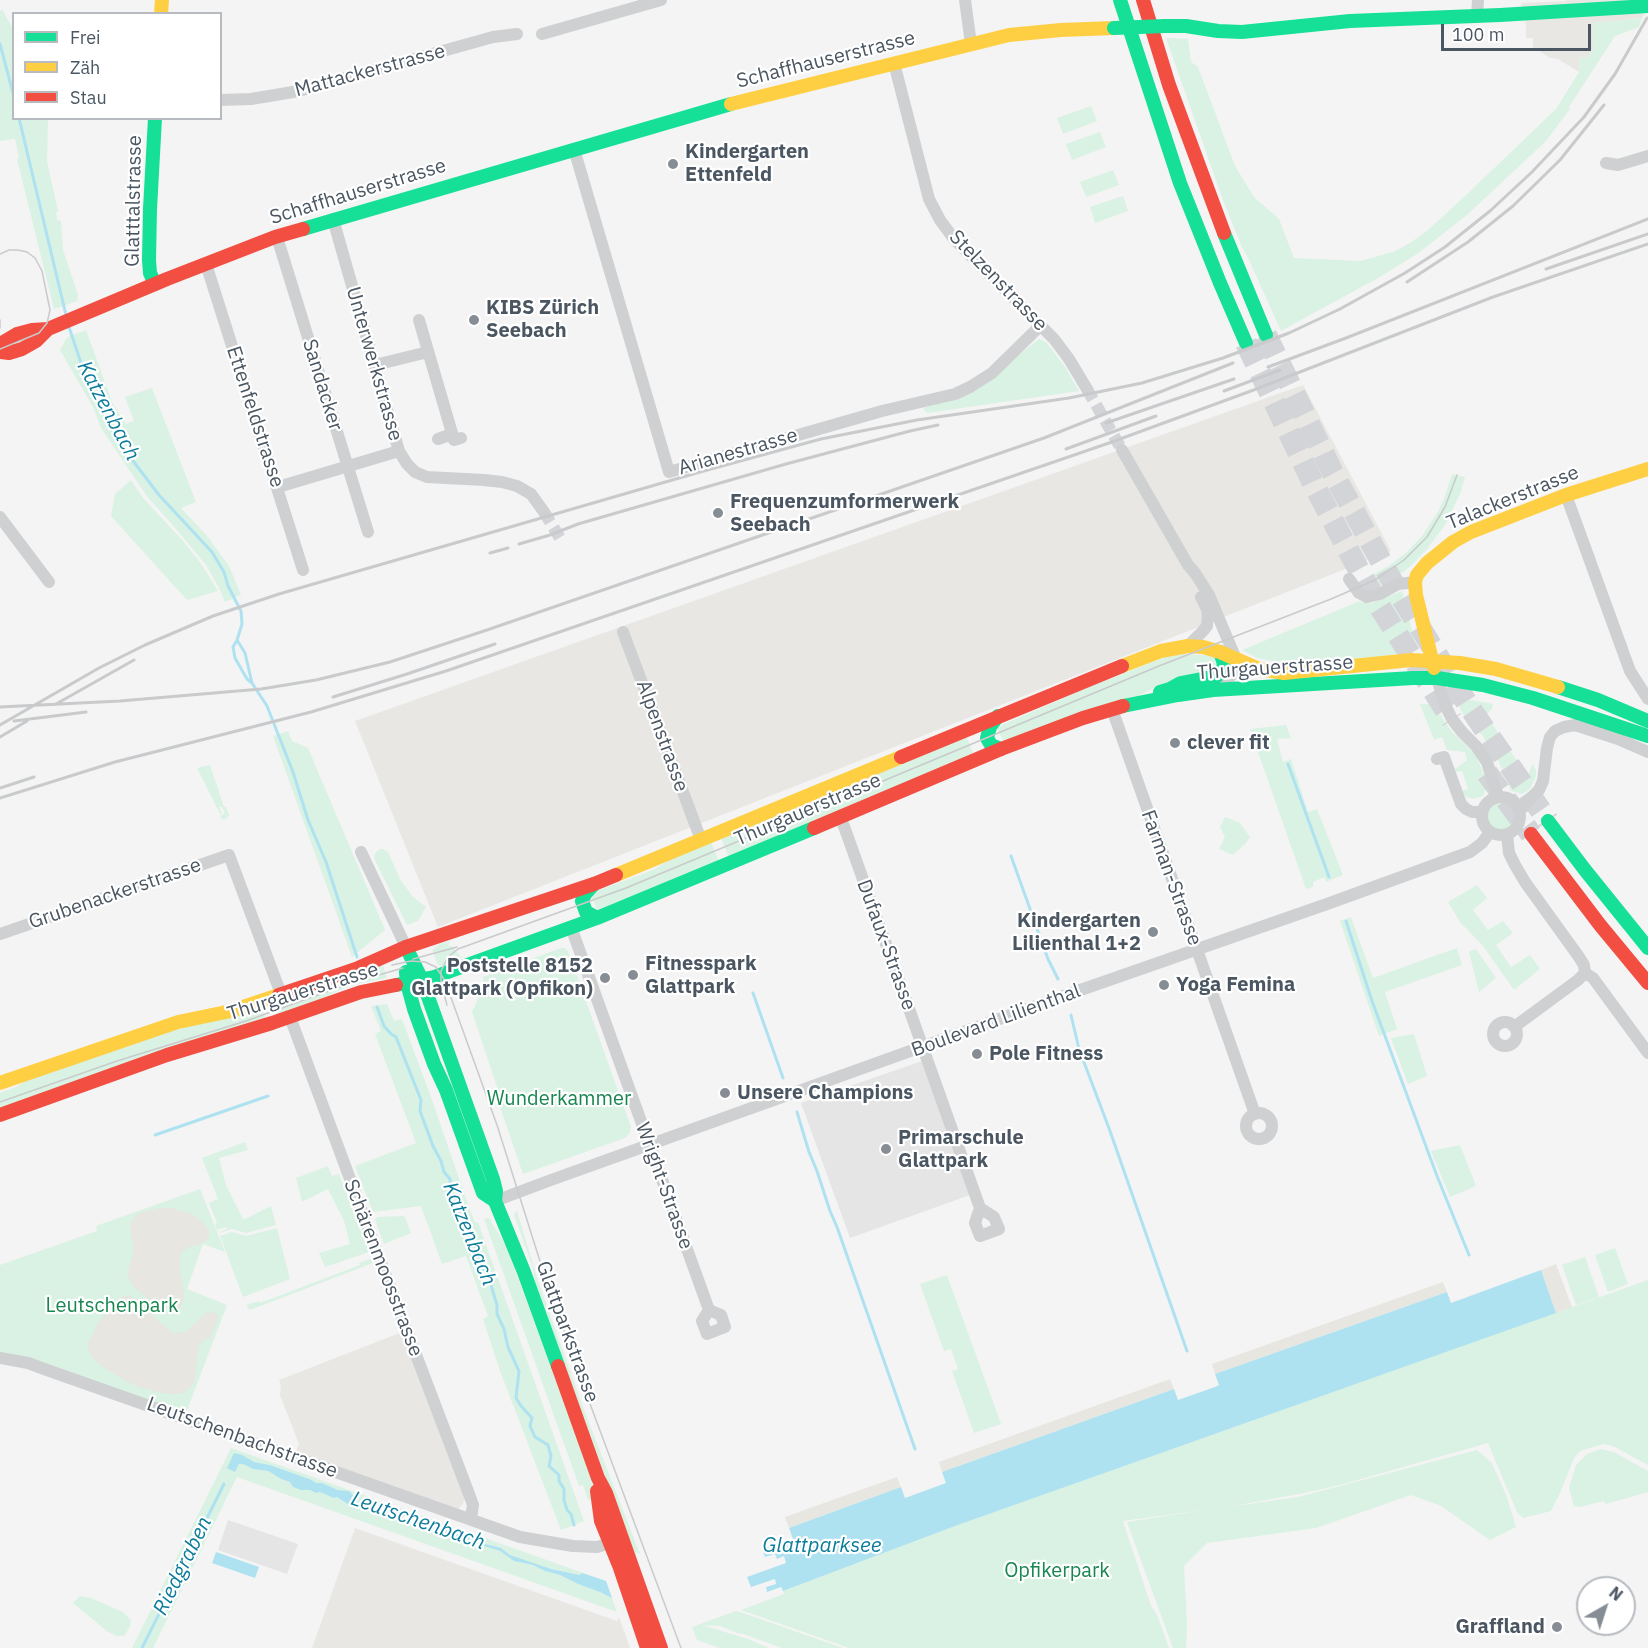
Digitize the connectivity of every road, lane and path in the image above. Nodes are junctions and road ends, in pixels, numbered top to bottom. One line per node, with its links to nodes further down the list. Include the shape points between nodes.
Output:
1 (661, 0): 9 (street)
2 (965, 0): 10 (street)
3 (1120, 0): 25 (main road, via 1180,183)
4 (1143, 0): 24 (main road, via 1201,175)
5 (1478, 0): 7 (street)
6 (1648, 6): 7 (main road, Schaffhauserstrasse)
7 (1477, 16): 10 (main road, Schaffhauserstrasse, bridge, via 1350,21 1242,32 1186,26 1061,30)
8 (517, 34): 12 (street, Mattackerstrasse, via 493,37 299,91)
9 (542, 34)
10 (971, 44): 11 (main road, Schaffhauserstrasse)
11 (894, 63): 14 (main road, Schaffhauserstrasse, via 718,107); 23 (street, Stelzenstrasse, via 929,199 939,220)
12 (222, 100)
13 (155, 120): 20 (main road, Glatttalstrasse, via 149,260)
14 (574, 149): 17 (main road, Schaffhauserstrasse); 23 (street, Arianestrasse, via 669,472 955,394 992,373)
15 (1648, 156): 16 (street, via 1618,165)
16 (1606, 163)
17 (333, 219): 18 (main road, Schaffhauserstrasse); 29 (street, Unterwerkstrasse)
18 (277, 237): 19 (main road, Schaffhauserstrasse); 34 (street, Sandacker)
19 (206, 264): 20 (main road, Schaffhauserstrasse); 36 (street, Ettenfeldstrasse)
20 (155, 284): 22 (main road, Schaffhauserstrasse)
21 (419, 320): 28 (street)
22 (54, 326): 26 (main road, Schaffhauserstrasse, via 16,334); 27 (main road, Schaffhauserstrasse, via 22,349)
23 (1041, 326): 30 (street, Stelzenstrasse, via 1064,352)
24 (1266, 335)
25 (1246, 343)
26 (0, 344)
27 (0, 352)
28 (428, 352): 29 (street); 31 (street, via 456,436)
29 (375, 365): 33 (street, Unterwerkstrasse)
30 (1087, 389)
31 (438, 439)
32 (1122, 450): 41 (street)
33 (399, 451): 34 (street); 38 (street, Unterwerkstrasse, via 407,465 427,477 517,486 531,494)
34 (347, 467): 36 (street); 40 (street, Sandacker)
35 (1648, 469): 37 (main road, Talackerstrasse)
36 (278, 488): 42 (street, Ettenfeldstrasse)
37 (1566, 495): 45 (main road, Talackerstrasse, via 1453,542 1420,570); 53 (street, via 1630,671)
38 (544, 512)
39 (0, 517): 44 (street)
40 (368, 532)
41 (1188, 566): 47 (street, via 1208,615 1207,626); 49 (street, via 1209,594)
42 (303, 570)
43 (1348, 579): 45 (street, via 1367,597 1398,584)
44 (49, 582)
45 (1415, 582): 50 (main road)
46 (623, 632): 70 (street, Alpenstrasse)
47 (1188, 646): 48 (main road, Thurgauerstrasse); 56 (main road, Thurgauerstrasse, via 1161,651)
48 (1220, 652): 49 (main road, Thurgauerstrasse); 52 (main road, via 1224,661 1217,676)
49 (1236, 659): 50 (main road, Thurgauerstrasse, via 1284,673); 52 (street, Thurgauerstrasse, via 1234,670 1220,683)
50 (1432, 660): 51 (main road); 57 (main road, Thurgauerstrasse, via 1477,665 1521,676)
51 (1437, 678): 54 (main road, Thurgauerstrasse, via 1213,690); 58 (main road, Thurgauerstrasse, via 1533,698); 62 (street, via 1449,713 1487,762)
52 (1170, 689): 54 (main road)
53 (1648, 699)
54 (1143, 702): 55 (main road, Thurgauerstrasse)
55 (1112, 709): 59 (main road, Thurgauerstrasse); 78 (street, Farman-Strasse)
56 (998, 716): 59 (main road, via 987,738 991,745); 70 (main road, Thurgauerstrasse)
57 (1648, 721)
58 (1648, 736)
59 (1001, 749): 65 (main road, Thurgauerstrasse)
60 (1648, 752): 63 (street, via 1575,725 1555,731 1547,748 1539,790)
61 (1437, 759): 64 (street, via 1444,757 1461,804 1472,812)
62 (1499, 796): 63 (street, via 1512,800); 64 (street, via 1488,801)
63 (1519, 810): 68 (street, via 1518,825)
64 (1481, 812): 67 (street)
65 (840, 817): 73 (main road, Thurgauerstrasse); 86 (street, Dufaux-Strasse)
66 (1548, 821): 77 (main road)
67 (1490, 832): 68 (street); 78 (street, Boulevard Lilienthal, via 1470,852)
68 (1507, 834): 79 (street, via 1509,854 1515,865 1579,957)
69 (1531, 834): 82 (main road)
70 (701, 840): 72 (main road, Thurgauerstrasse)
71 (361, 852): 76 (street)
72 (594, 884): 73 (main road, via 582,905 588,915); 76 (main road, Thurgauerstrasse)
73 (597, 918): 74 (main road, Thurgauerstrasse)
74 (571, 927): 80 (main road, Thurgauerstrasse); 91 (street, Wright-Strasse)
75 (0, 934): 83 (street, Grubenackerstrasse, via 229,855)
76 (406, 947): 80 (main road, Glattparkstrasse); 81 (main road, Glattparkstrasse); 83 (main road, Thurgauerstrasse)
77 (1648, 948)
78 (1197, 950): 86 (street, Boulevard Lilienthal); 89 (street, Farman-Strasse)
79 (1585, 973): 85 (street); 87 (street, via 1593,978)
80 (422, 980): 81 (main road, Thurgauerstrasse); 92 (main road, Glattparkstrasse, via 493,1179)
81 (407, 983): 84 (main road, Thurgauerstrasse, via 361,992); 92 (main road, Glattparkstrasse, via 483,1193)
82 (1648, 983)
83 (281, 994): 88 (main road, Thurgauerstrasse, via 231,1011 177,1022)
84 (290, 1017): 90 (main road, Thurgauerstrasse, via 167,1055); 96 (street, Schärenmoosstrasse, via 473,1505)
85 (1514, 1027)
86 (922, 1047): 91 (street, Boulevard Lilienthal); 93 (street, Dufaux-Strasse)
87 (1648, 1053)
88 (0, 1083)
89 (1255, 1114)
90 (0, 1115)
91 (648, 1145): 92 (street, Boulevard Lilienthal); 94 (street, Wright-Strasse)
92 (495, 1201): 97 (main road, Glattparkstrasse, via 598,1478 601,1521)
93 (980, 1208)
94 (709, 1310)
95 (0, 1358): 96 (street, Leutschenbachstrasse, via 28,1363)
96 (471, 1518): 97 (street, Leutschenbachstrasse, via 544,1542 593,1547)
97 (616, 1541): 98 (main road, Glattparkstrasse); 99 (main road, Glattparkstrasse)
98 (647, 1648)
99 (661, 1648)

